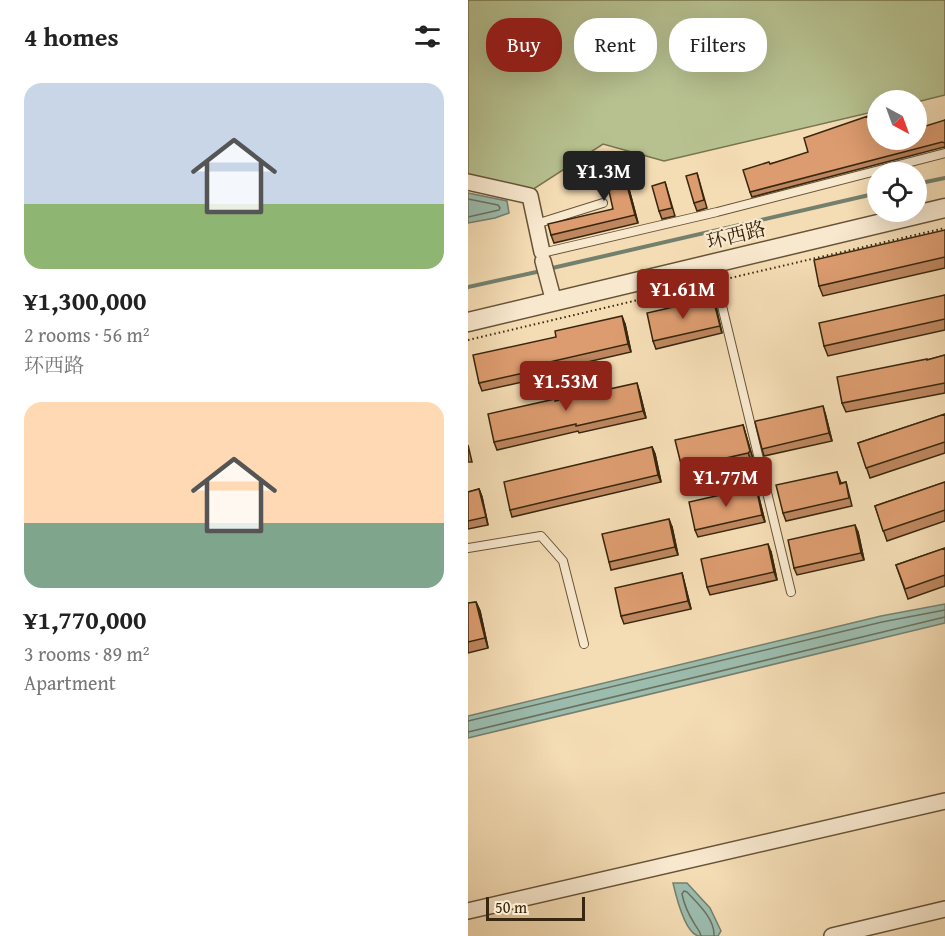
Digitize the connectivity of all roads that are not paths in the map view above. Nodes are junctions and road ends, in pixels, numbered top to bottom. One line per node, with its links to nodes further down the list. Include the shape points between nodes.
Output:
1 (945, 153): 6 (lane)
2 (468, 183): 5 (street, via 530,196)
3 (603, 203): 5 (lane)
4 (945, 208): 7 (street, 环西路)
5 (536, 224): 6 (street)
6 (542, 256): 8 (street)
7 (713, 264): 8 (street, 环西路); 11 (lane)
8 (554, 302): 9 (street, 环西路)
9 (468, 322)
10 (468, 548): 12 (lane, via 541,536 563,561)
11 (791, 592)
12 (584, 644)
13 (945, 801): 15 (street)
14 (945, 909): 16 (street)
15 (468, 911)
16 (832, 936)

